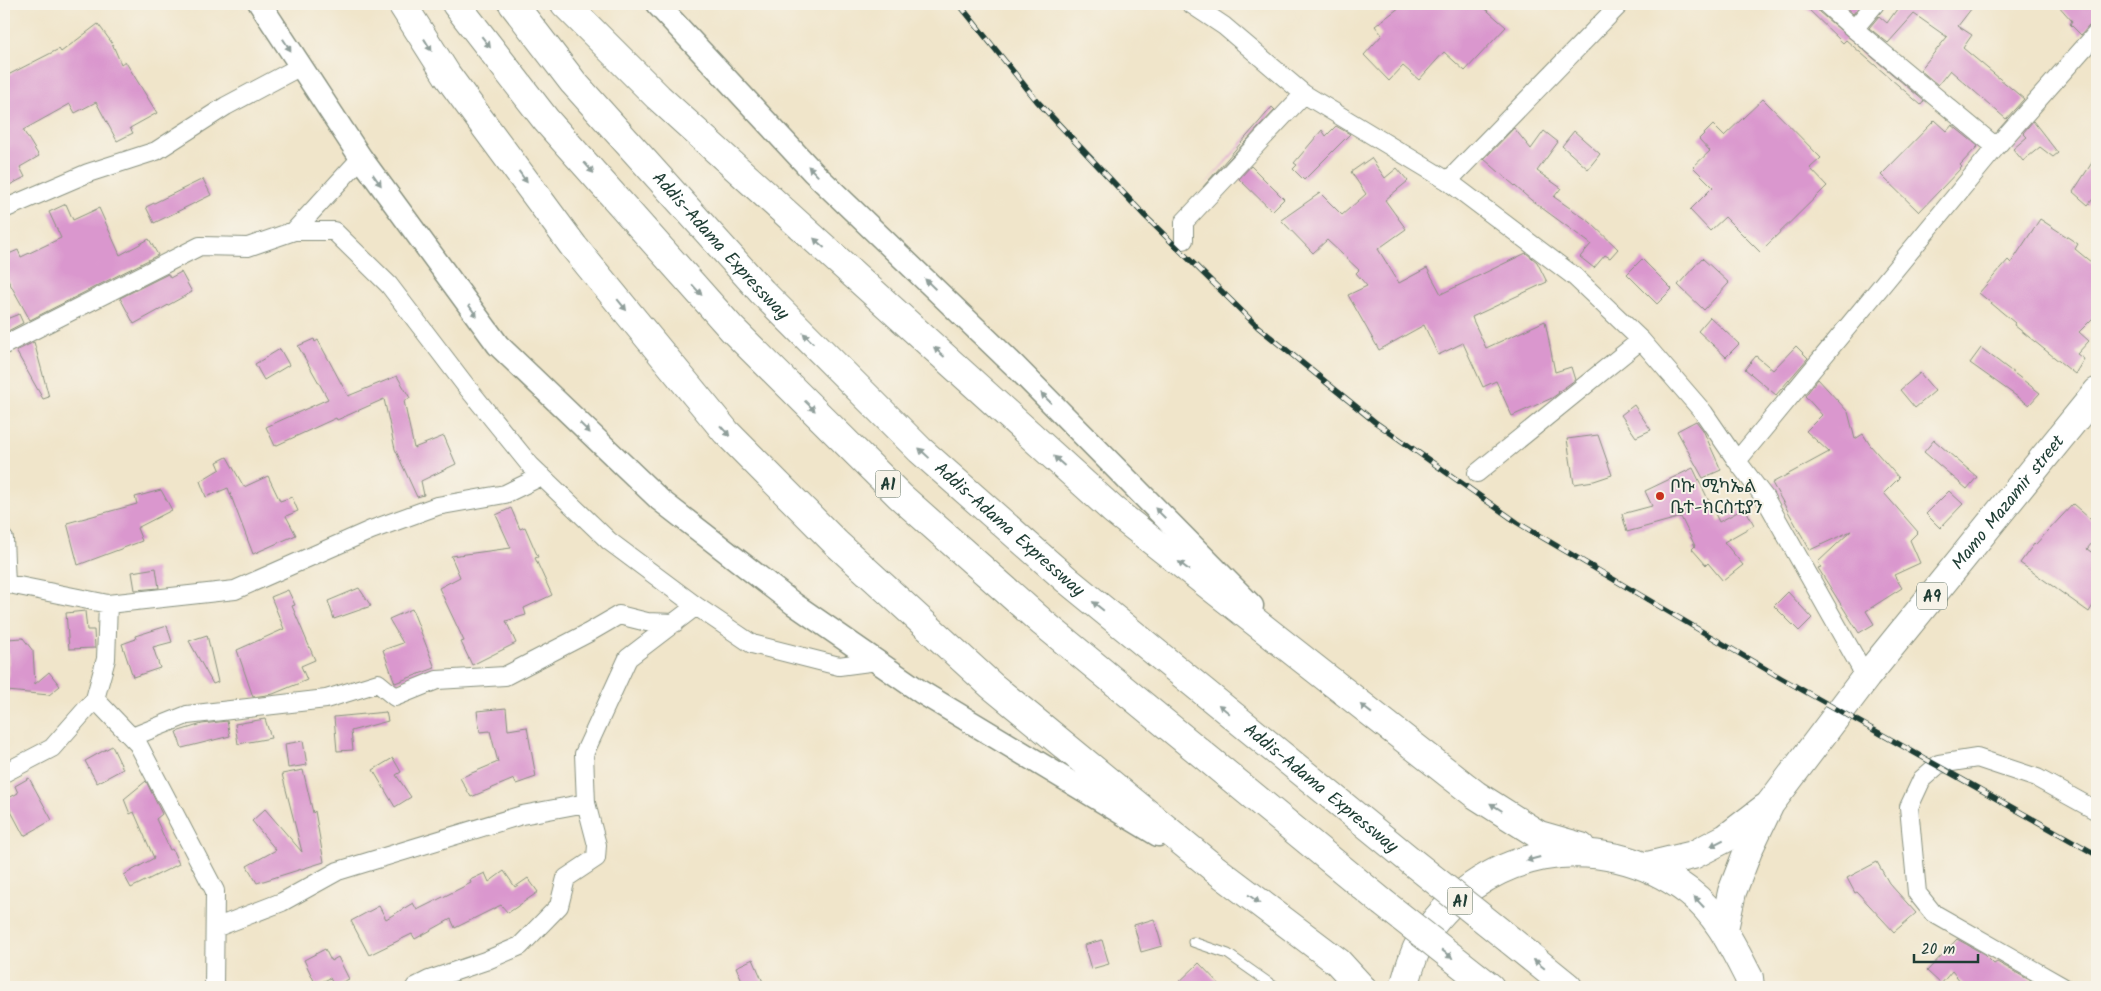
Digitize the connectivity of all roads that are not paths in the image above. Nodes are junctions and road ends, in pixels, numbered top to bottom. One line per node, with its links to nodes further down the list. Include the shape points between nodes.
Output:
1 (260, 4): 13 (street, one-way to 13)
2 (402, 4): 43 (main road, one-way to 43, via 447,75 574,247 726,432 836,543 992,686)
3 (456, 4): 47 (main road, A1, one-way to 47, bridge, via 546,120 732,329 900,496 1044,623)
4 (513, 4): 54 (main road, Addis-Adama Expressway / A1, one-way to 4, bridge, via 1067,580 920,450 762,292 573,82)
5 (565, 4): 34 (main road, one-way to 5, via 1113,510 658,97)
6 (657, 4): 34 (street, one-way to 6, via 1231,586 1015,366 813,172)
7 (1191, 4): 14 (street, via 1224,26)
8 (1620, 4): 17 (street)
9 (1826, 4): 11 (street)
10 (1875, 4): 11 (street)
11 (1854, 29): 15 (street)
12 (2097, 33): 15 (street)
13 (301, 66): 16 (street); 18 (street, via 226,106 156,151 88,173)
14 (1304, 94): 17 (street); 20 (street, via 1184,222)
15 (1996, 147): 24 (street)
16 (361, 158): 19 (street); 32 (street, one-way to 32, via 498,345 660,500 794,604)
17 (1448, 181): 21 (street, via 1575,277)
18 (4, 209)
19 (294, 231): 22 (street, via 248,247 200,246); 26 (street, via 334,231 389,285 472,393)
20 (1184, 240)
21 (1641, 340): 24 (street, via 1704,413); 25 (street)
22 (4, 345)
23 (2097, 392): 33 (main road, Mamo Mazamir street / A9)
24 (1737, 461): 33 (street, via 1765,498)
25 (1477, 473)
26 (542, 476): 29 (street, via 505,494 437,506 371,530 234,590); 30 (street, via 609,540)
27 (4, 539): 28 (street)
28 (5, 584): 29 (street)
29 (108, 604): 35 (street, via 106,659)
30 (696, 606): 31 (street); 32 (street, via 752,644 839,666)
31 (675, 623): 36 (street, via 647,622 619,615 505,676 437,680 395,697 378,683 326,699 187,715); 38 (street, via 628,658 584,754)
32 (877, 661): 43 (street, via 921,692)
33 (1866, 677): 39 (main road, Mamo Mazamir street / A9)
34 (1332, 682): 41 (main road, one-way to 34, via 1539,835 1484,800)
35 (95, 699): 36 (street); 37 (street, via 52,748)
36 (132, 737): 44 (street, via 215,891)
37 (4, 773)
38 (586, 803): 44 (street, via 522,816 338,871 282,902); 50 (street, via 597,844 596,858 566,878 559,906 520,946)
39 (1770, 804): 42 (main road, A9, one-way to 42, via 1726,838 1702,851); 45 (main road, A9, via 1748,848 1732,892)
40 (2097, 811): 55 (street, via 2037,778 1978,758 1939,764 1922,779 1910,806 1917,893 1933,913)
41 (1604, 854): 42 (main road); 53 (main road, one-way to 53, via 1560,852 1503,867 1454,899 1418,945)
42 (1646, 866): 45 (main road, one-way to 42, via 1690,892)
43 (1215, 869): 52 (main road, one-way to 52, via 1338,962)
44 (215, 928): 49 (street)
45 (1724, 928): 48 (main road)
46 (1193, 942): 51 (lane, via 1228,954)
47 (1483, 982)
48 (1751, 984)
49 (214, 987)
50 (415, 987)
51 (1275, 987)
52 (1361, 987)
53 (1404, 987)
54 (1568, 987)
55 (2063, 987)

